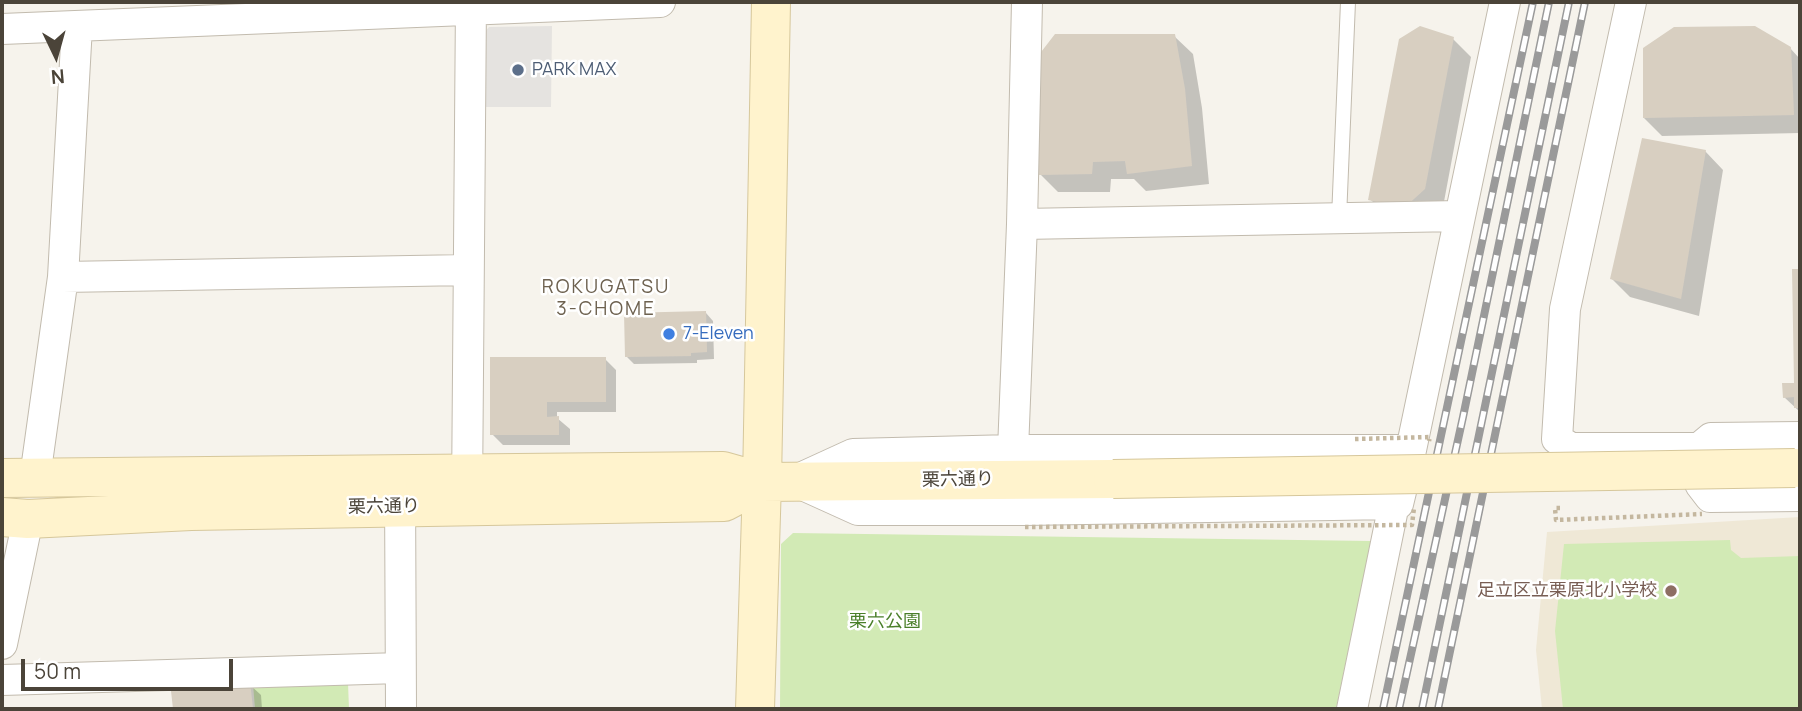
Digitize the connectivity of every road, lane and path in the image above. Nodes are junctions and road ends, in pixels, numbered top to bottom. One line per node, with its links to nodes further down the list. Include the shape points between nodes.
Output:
1 (660, 2): 7 (street)
2 (771, 2): 21 (street)
3 (1027, 2): 13 (street)
4 (1348, 2): 12 (lane)
5 (1505, 2): 11 (street)
6 (1631, 2): 16 (street, via 1565,309 1558,439 1571,448)
7 (471, 6): 8 (street); 14 (street)
8 (183, 11): 9 (street)
9 (77, 26): 10 (street); 15 (street)
10 (2, 29)
11 (1460, 216): 12 (street); 18 (street)
12 (1339, 218): 13 (street)
13 (1022, 224): 17 (street)
14 (468, 270): 15 (street); 22 (street)
15 (63, 277): 20 (street)
16 (1699, 448): 19 (street, via 1711,438); 19 (street, via 1700,484 1710,497)
17 (1013, 450): 18 (street); 21 (street, via 853,454)
18 (1411, 450): 24 (street, via 1398,504)
19 (1799, 467): 21 (street, 栗六通り, bridge)
20 (18, 478): 23 (street, 栗六通り)
21 (778, 482): 22 (street, 栗六通り, via 723,471); 24 (street, via 858,510); 33 (street)
22 (467, 489): 23 (street, 栗六通り)
23 (400, 491): 27 (street, 栗六通り, via 191,511); 30 (street)
24 (1404, 505): 28 (path, bridge, via 1412,525); 34 (street)
25 (1568, 507): 26 (path, bridge, via 1555,508 1556,520)
26 (1702, 514)
27 (15, 518): 29 (street)
28 (1025, 527)
29 (2, 644)
30 (400, 668): 31 (street); 32 (street)
31 (2, 680)
32 (401, 709)
33 (755, 709)
34 (1352, 709)

